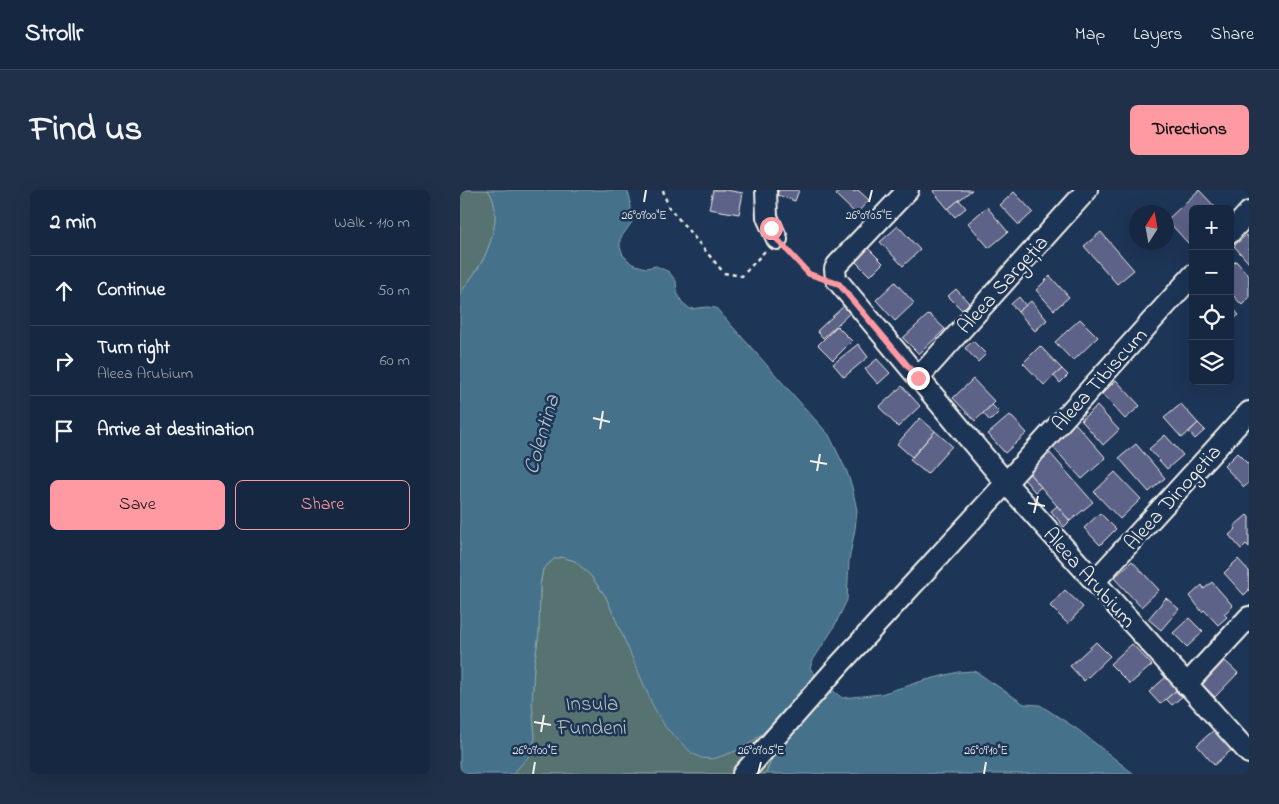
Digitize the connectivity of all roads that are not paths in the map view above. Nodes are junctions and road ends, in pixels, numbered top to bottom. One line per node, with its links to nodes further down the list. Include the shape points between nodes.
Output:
1 (766, 190): 6 (street, via 767,217)
2 (908, 190): 8 (street, Aleea Arubium, via 837,264 834,274)
3 (1087, 190): 8 (street, Aleea Sargeția)
4 (1249, 212): 5 (street)
5 (1234, 229)
6 (777, 239)
7 (1189, 279): 10 (street, Aleea Tibiscum)
8 (918, 378): 10 (street, Aleea Arubium)
9 (1249, 412): 11 (street, Aleea Dinogetia)
10 (1006, 483): 11 (street, Aleea Arubium); 15 (street, Aleea Tibiscum)
11 (1094, 581): 13 (street, Aleea Arubium)
12 (1249, 616): 13 (street)
13 (1186, 685): 14 (street, Aleea Arubium)
14 (1249, 753)
15 (743, 774)

